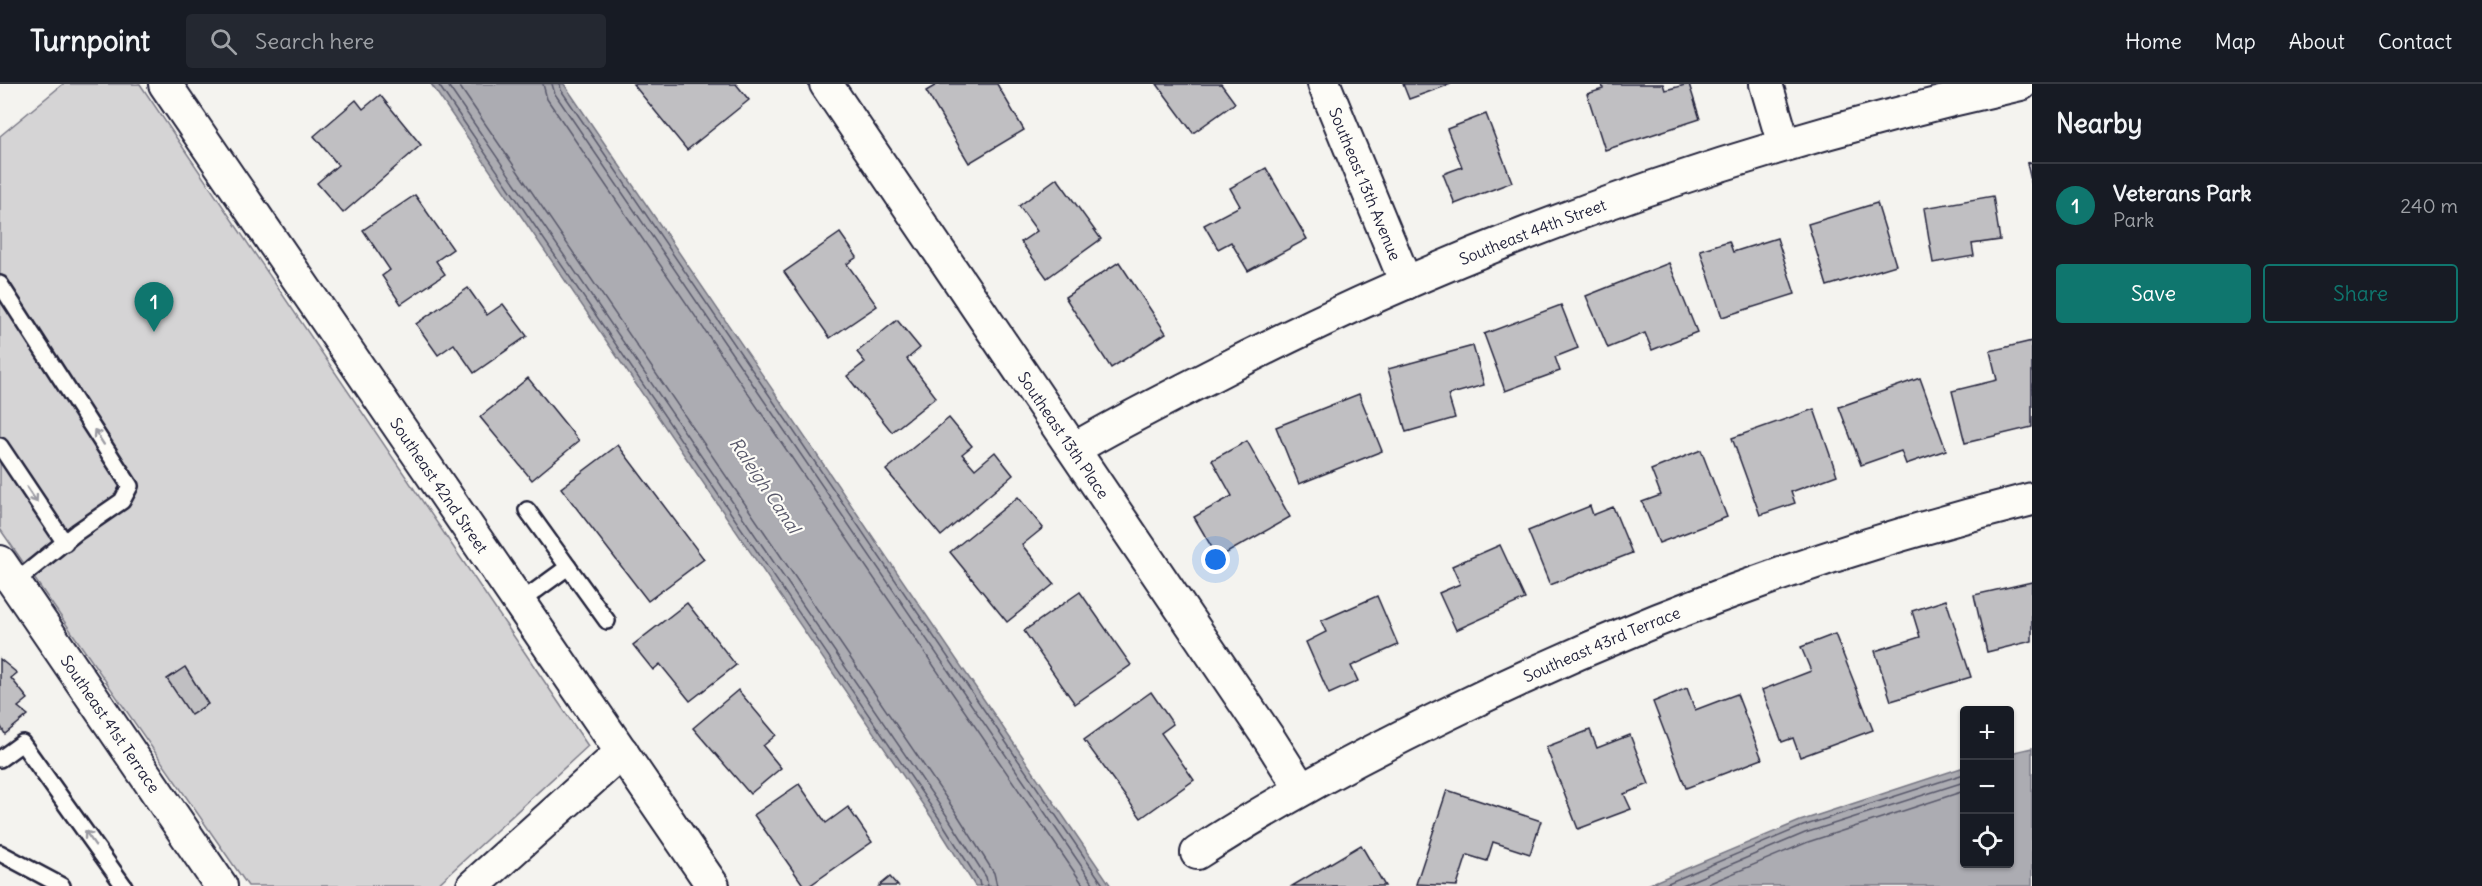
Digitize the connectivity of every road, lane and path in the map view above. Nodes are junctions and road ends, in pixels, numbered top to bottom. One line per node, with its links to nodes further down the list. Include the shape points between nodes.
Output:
1 (165, 84): 16 (street, Southeast 42nd Street)
2 (826, 84): 10 (street, Southeast 13th Place)
3 (1324, 84): 7 (street, Southeast 13th Avenue)
4 (1766, 84): 6 (street)
5 (2021, 84): 6 (street, Southeast 44th Street)
6 (1784, 145): 7 (street, Southeast 44th Street, via 1589,210)
7 (1406, 283): 10 (street, Southeast 44th Street, via 1301,329)
8 (0, 284): 13 (lane, one-way to 8, via 122,501 130,486)
9 (0, 447): 13 (lane, one-way to 13)
10 (1074, 449): 20 (street, Southeast 13th Place)
11 (2032, 499): 20 (street, Southeast 43rd Terrace, via 1873,543 1743,586 1615,636 1490,693)
12 (527, 510): 14 (lane)
13 (64, 543): 15 (lane)
14 (568, 567): 16 (lane); 17 (lane)
15 (7, 572): 25 (street, Southeast 41st Terrace)
16 (520, 602): 18 (street, Southeast 42nd Street)
17 (607, 621)
18 (622, 752): 26 (street); 27 (street, Southeast 42nd Street)
19 (0, 759): 24 (lane, one-way to 19, via 22,742)
20 (1300, 789): 21 (street, Southeast 43rd Terrace)
21 (1197, 853)
22 (0, 854): 23 (lane)
23 (62, 886)
24 (124, 886)
25 (221, 886)
26 (473, 886)
27 (713, 886)

